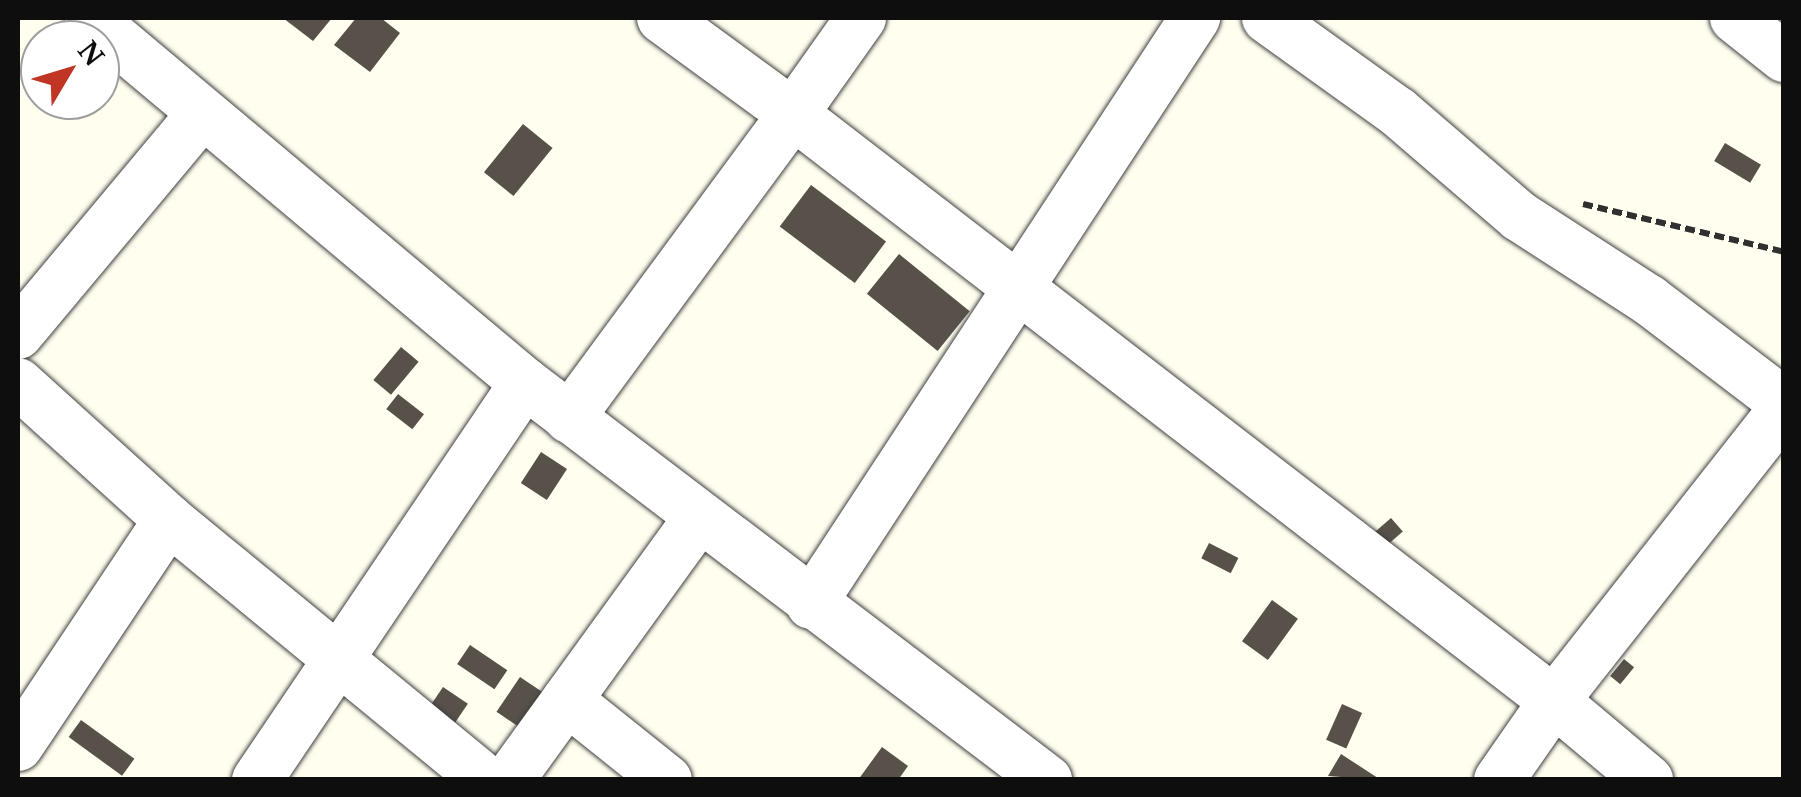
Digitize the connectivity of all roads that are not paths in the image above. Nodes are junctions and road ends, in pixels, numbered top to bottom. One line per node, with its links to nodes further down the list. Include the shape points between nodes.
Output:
1 (90, 18): 8 (street)
2 (662, 18): 9 (street)
3 (861, 18): 9 (street)
4 (1194, 18): 10 (street)
5 (1268, 18): 14 (street, via 1398,112 1519,216 1649,300)
6 (1735, 18): 7 (street)
7 (1784, 57)
8 (203, 113): 11 (street); 13 (street)
9 (793, 114): 10 (street); 15 (street)
10 (1018, 288): 18 (street); 21 (street)
11 (18, 334)
12 (18, 383): 17 (street)
13 (525, 383): 15 (street); 19 (street)
14 (1784, 406): 21 (street)
15 (569, 418): 16 (street)
16 (698, 518): 18 (street); 20 (street)
17 (170, 520): 19 (street); 22 (street)
18 (811, 604): 23 (street)
19 (341, 658): 24 (street); 25 (street)
20 (568, 700): 26 (street); 27 (street)
21 (1554, 701): 28 (street); 29 (street)
22 (18, 746)
23 (1022, 772)
24 (257, 780)
25 (486, 780)
26 (509, 780)
27 (667, 780)
28 (1499, 780)
29 (1648, 780)

